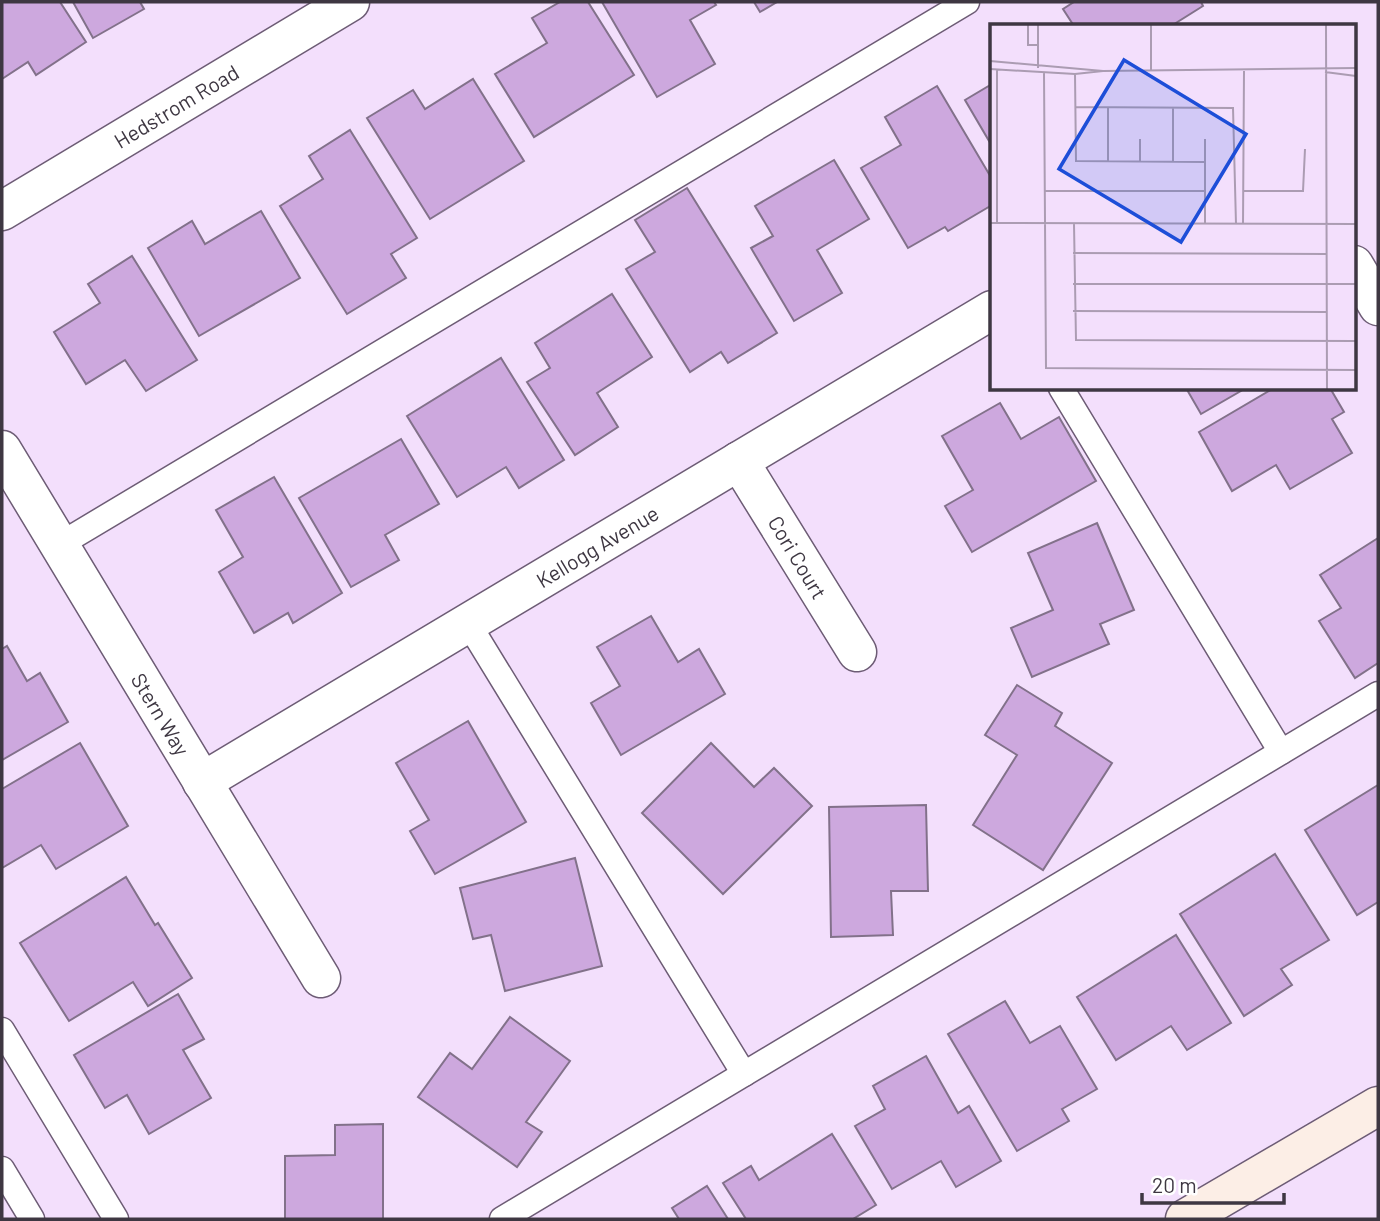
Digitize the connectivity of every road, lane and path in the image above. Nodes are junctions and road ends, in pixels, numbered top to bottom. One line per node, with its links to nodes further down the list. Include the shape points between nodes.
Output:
1 (350, 2): 3 (street, Hedstrom Road)
2 (967, 2): 10 (lane)
3 (2, 211)
4 (1356, 268): 5 (street)
5 (1378, 306)
6 (990, 311): 9 (street, Kellogg Avenue)
7 (1062, 390): 14 (lane)
8 (2, 450): 10 (street, Stern Way)
9 (739, 461): 11 (street, Kellogg Avenue); 12 (street, Cori Court)
10 (59, 545): 15 (street, Stern Way)
11 (468, 623): 15 (street, Kellogg Avenue); 18 (lane)
12 (856, 652)
13 (1378, 694): 14 (lane)
14 (1282, 752): 18 (lane)
15 (202, 782): 16 (street, Stern Way)
16 (321, 978)
17 (2, 1030): 22 (lane)
18 (744, 1074): 23 (lane)
19 (1378, 1106): 24 (main road)
20 (2, 1169): 21 (lane)
21 (32, 1219)
22 (116, 1219)
23 (502, 1219)
24 (1185, 1219)

